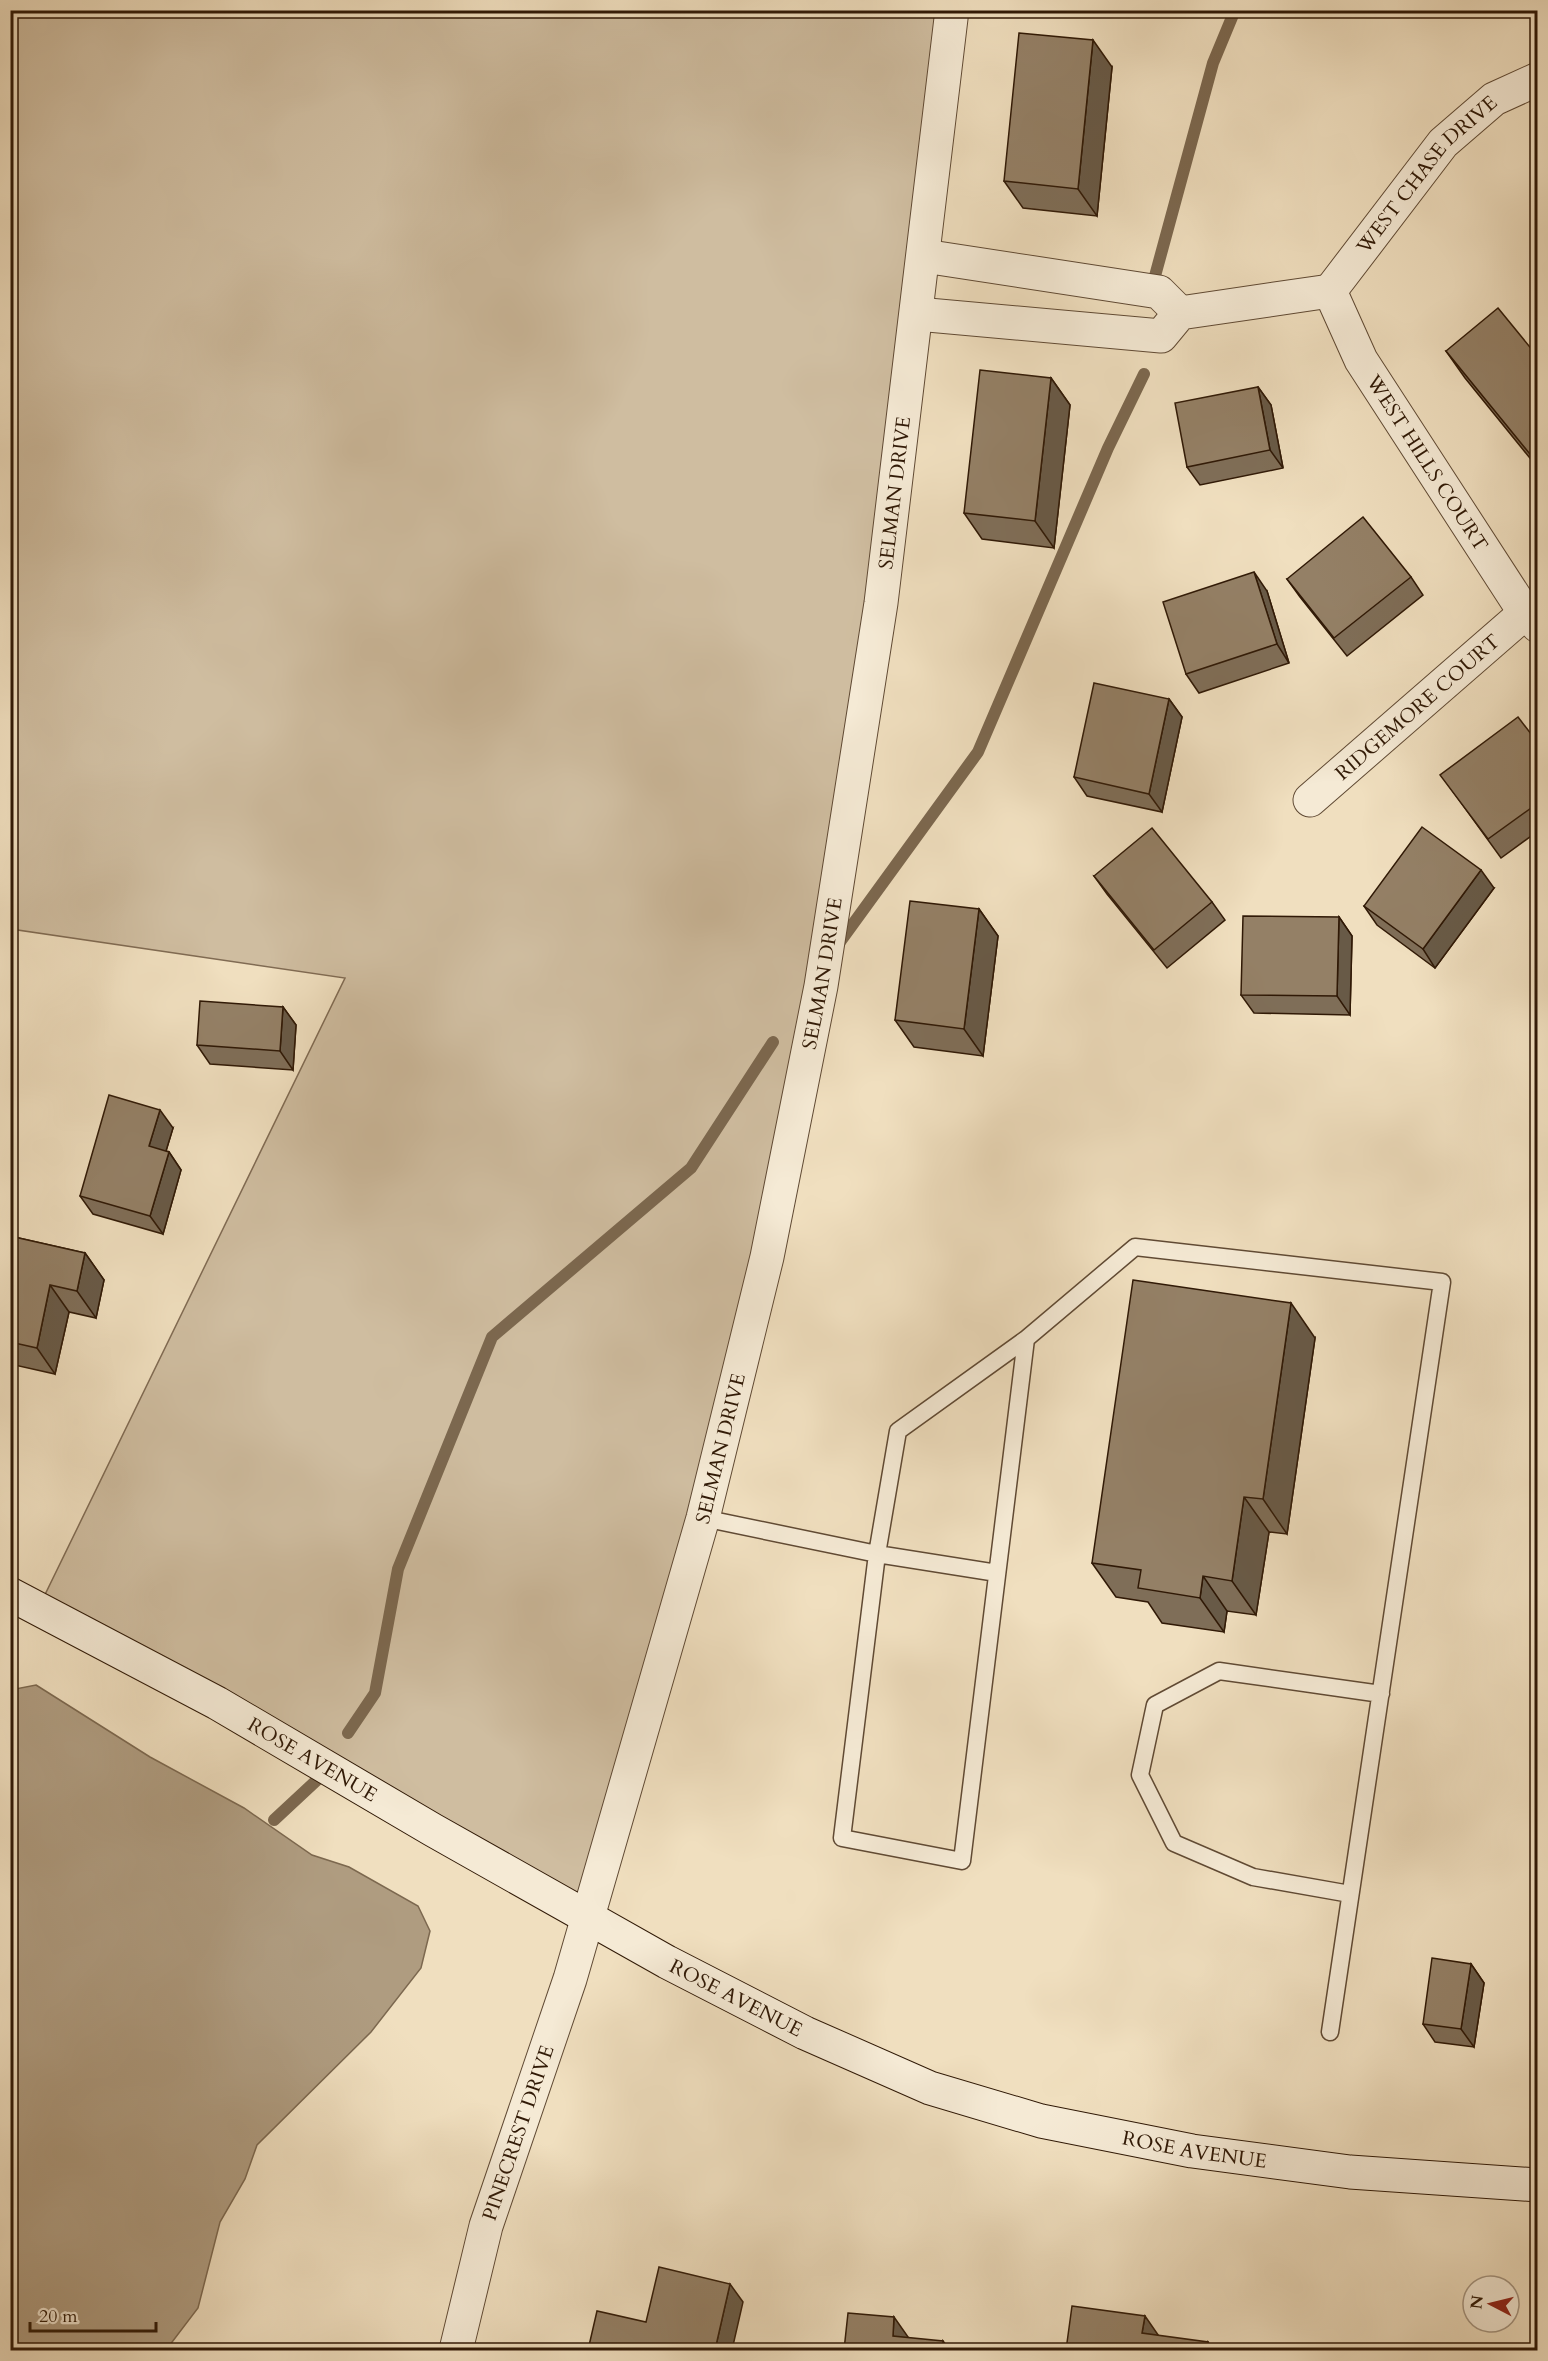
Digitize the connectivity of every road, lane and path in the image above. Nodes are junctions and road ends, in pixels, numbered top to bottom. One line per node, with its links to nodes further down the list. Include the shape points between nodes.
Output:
1 (952, 10): 3 (street, SELMAN DRIVE)
2 (1538, 79): 4 (street, WEST CHASE DRIVE, via 1494,99 1443,142)
3 (924, 256): 5 (street, via 1159,292); 6 (street, SELMAN DRIVE)
4 (1330, 291): 5 (street); 7 (street, WEST HILLS COURT, via 1361,360)
5 (1180, 313): 6 (street, via 1161,336)
6 (917, 314): 10 (street, SELMAN DRIVE, via 881,603 821,986 767,1257)
7 (1531, 620): 8 (street, RIDGEMORE COURT)
8 (1310, 800)
9 (1026, 1339): 11 (lane, via 898,1431); 12 (lane); 14 (lane, via 1135,1247 1442,1282)
10 (704, 1518): 11 (lane); 16 (street, SELMAN DRIVE)
11 (877, 1554): 12 (lane); 12 (lane, via 842,1838 962,1861)
12 (997, 1573)
13 (10, 1594): 16 (street, ROSE AVENUE, via 216,1703)
14 (1381, 1694): 15 (lane); 15 (lane, via 1219,1671 1155,1705 1140,1775 1174,1843 1253,1877)
15 (1350, 1894): 17 (lane)
16 (588, 1916): 18 (street, ROSE AVENUE, via 804,2033 930,2088 1041,2121 1192,2151 1350,2172); 19 (street, PINECREST DRIVE, via 486,2226)
17 (1330, 2032)
18 (1538, 2185)
19 (456, 2350)

